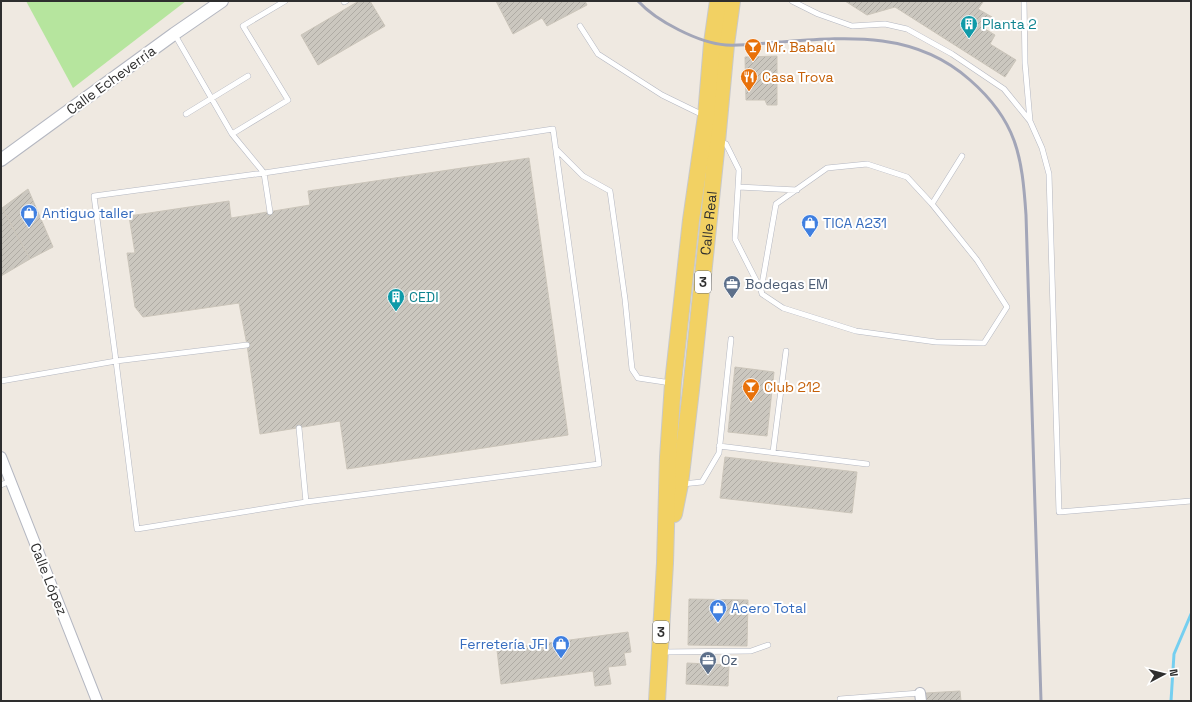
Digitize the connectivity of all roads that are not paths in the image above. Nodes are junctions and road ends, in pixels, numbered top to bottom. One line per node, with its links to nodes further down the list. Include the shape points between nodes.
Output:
1 (222, 1): 8 (street, Calle Echeverría)
2 (286, 1): 14 (lane, via 243,26 288,100)
3 (718, 1): 12 (main road, Calle Real / 3)
4 (732, 1): 15 (main road, Calle Real / 3)
5 (792, 1): 13 (lane, via 852,26 885,24 907,28 1004,89)
6 (1024, 1): 13 (lane, via 1025,63)
7 (580, 26): 12 (lane, via 598,54 662,95)
8 (174, 34): 10 (lane); 18 (street, Calle Echeverría)
9 (248, 76): 10 (lane)
10 (211, 98): 11 (lane); 14 (lane)
11 (186, 114)
12 (706, 116): 31 (main road, Calle Real / 3, via 691,220)
13 (1030, 121): 40 (lane, via 1042,148 1049,174 1059,512)
14 (232, 134): 19 (lane)
15 (717, 142): 20 (lane, via 726,144 739,170); 27 (main road, Calle Real / 3)
16 (556, 149): 19 (lane, via 553,129); 31 (lane, via 583,176 610,191 634,374 638,378); 41 (lane, via 599,464)
17 (962, 156): 22 (lane)
18 (1, 160)
19 (264, 173): 23 (lane); 29 (lane, via 94,196)
20 (738, 187): 21 (lane); 24 (lane, via 735,239)
21 (797, 190): 22 (lane, via 827,168 867,164 907,177); 24 (lane, via 776,204)
22 (932, 204): 24 (lane, via 977,260 1007,307 984,343 936,342 856,331 784,308 762,294)
23 (270, 212)
24 (761, 290)
25 (730, 339): 34 (lane)
26 (247, 345): 29 (lane)
27 (696, 346): 31 (main road); 33 (main road, Calle Real / 3)
28 (786, 352): 35 (lane)
29 (116, 362): 30 (lane); 41 (lane, via 137,529)
30 (1, 381)
31 (673, 383): 33 (main road, via 679,394); 42 (main road, Calle Real / 3)
32 (298, 428): 41 (lane)
33 (686, 432): 39 (main road, Calle Real / 3)
34 (719, 446): 35 (lane); 39 (lane, via 719,453 702,482)
35 (773, 452): 37 (lane)
36 (1, 457): 38 (street, Calle López)
37 (867, 464)
38 (6, 483): 47 (street, Calle López)
39 (680, 484): 42 (main road, Calle Real / 3)
40 (1191, 501)
41 (306, 502)
42 (665, 563): 44 (main road, Calle Real / 3)
43 (768, 645): 44 (lane, via 751,651)
44 (660, 652): 48 (main road, Calle Real / 3)
45 (921, 697): 46 (lane)
46 (840, 699)
47 (97, 701)
48 (658, 701)

